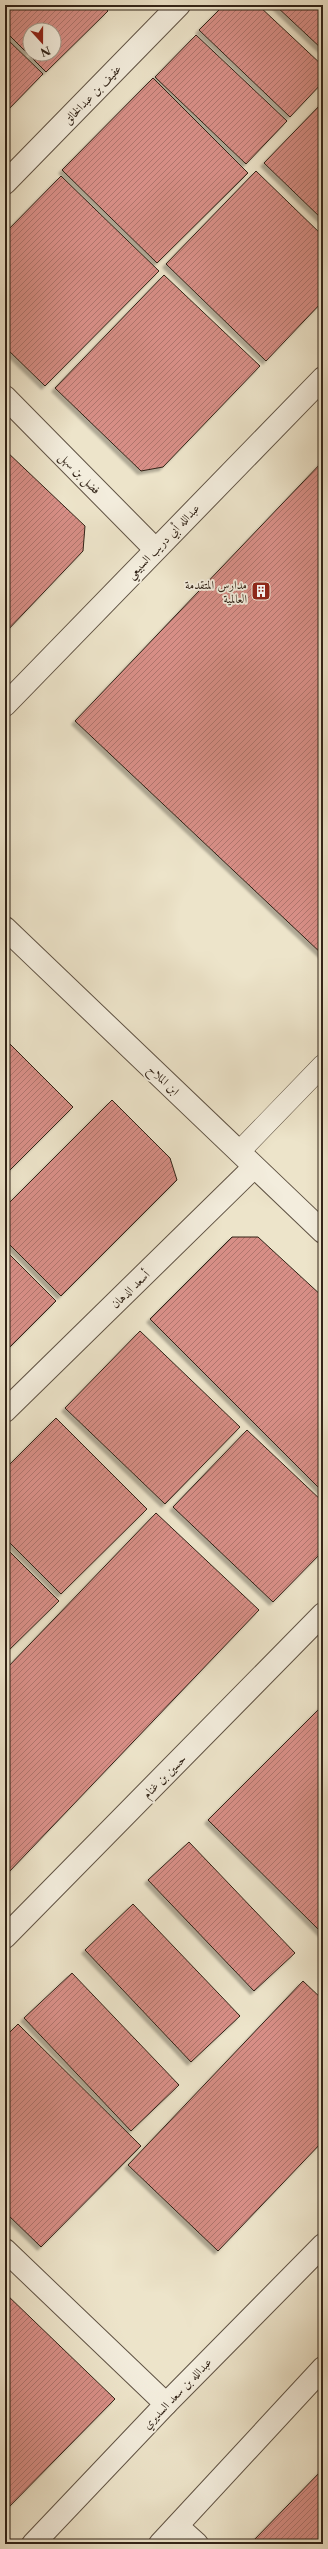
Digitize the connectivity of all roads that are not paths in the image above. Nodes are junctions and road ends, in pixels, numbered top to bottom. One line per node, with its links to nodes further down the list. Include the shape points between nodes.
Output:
1 (179, 5): 2 (street, عفيف بن عبدالخالق)
2 (5, 183)
3 (323, 378): 5 (street, عبدالله أبي دريب السبيعي)
4 (5, 396): 5 (street, فضل بن سهل)
5 (155, 549): 6 (street, عبدالله أبي دريب السبيعي)
6 (5, 705)
7 (5, 928): 9 (street, ابن الملاح)
8 (323, 1065): 9 (lane)
9 (246, 1159): 10 (street, ابن الملاح); 11 (street, أسعد الدهان)
10 (323, 1232)
11 (5, 1411)
12 (320, 1623): 13 (street, حسين بن غنام)
13 (5, 1937)
14 (323, 2244): 17 (street, عبدالله بن سعد السديري)
15 (5, 2250): 17 (street)
16 (323, 2368): 18 (street)
17 (166, 2404): 19 (street, عبدالله بن سعد السديري)
18 (178, 2526): 20 (street); 21 (street)
19 (33, 2544)
20 (160, 2544)
21 (197, 2544)

